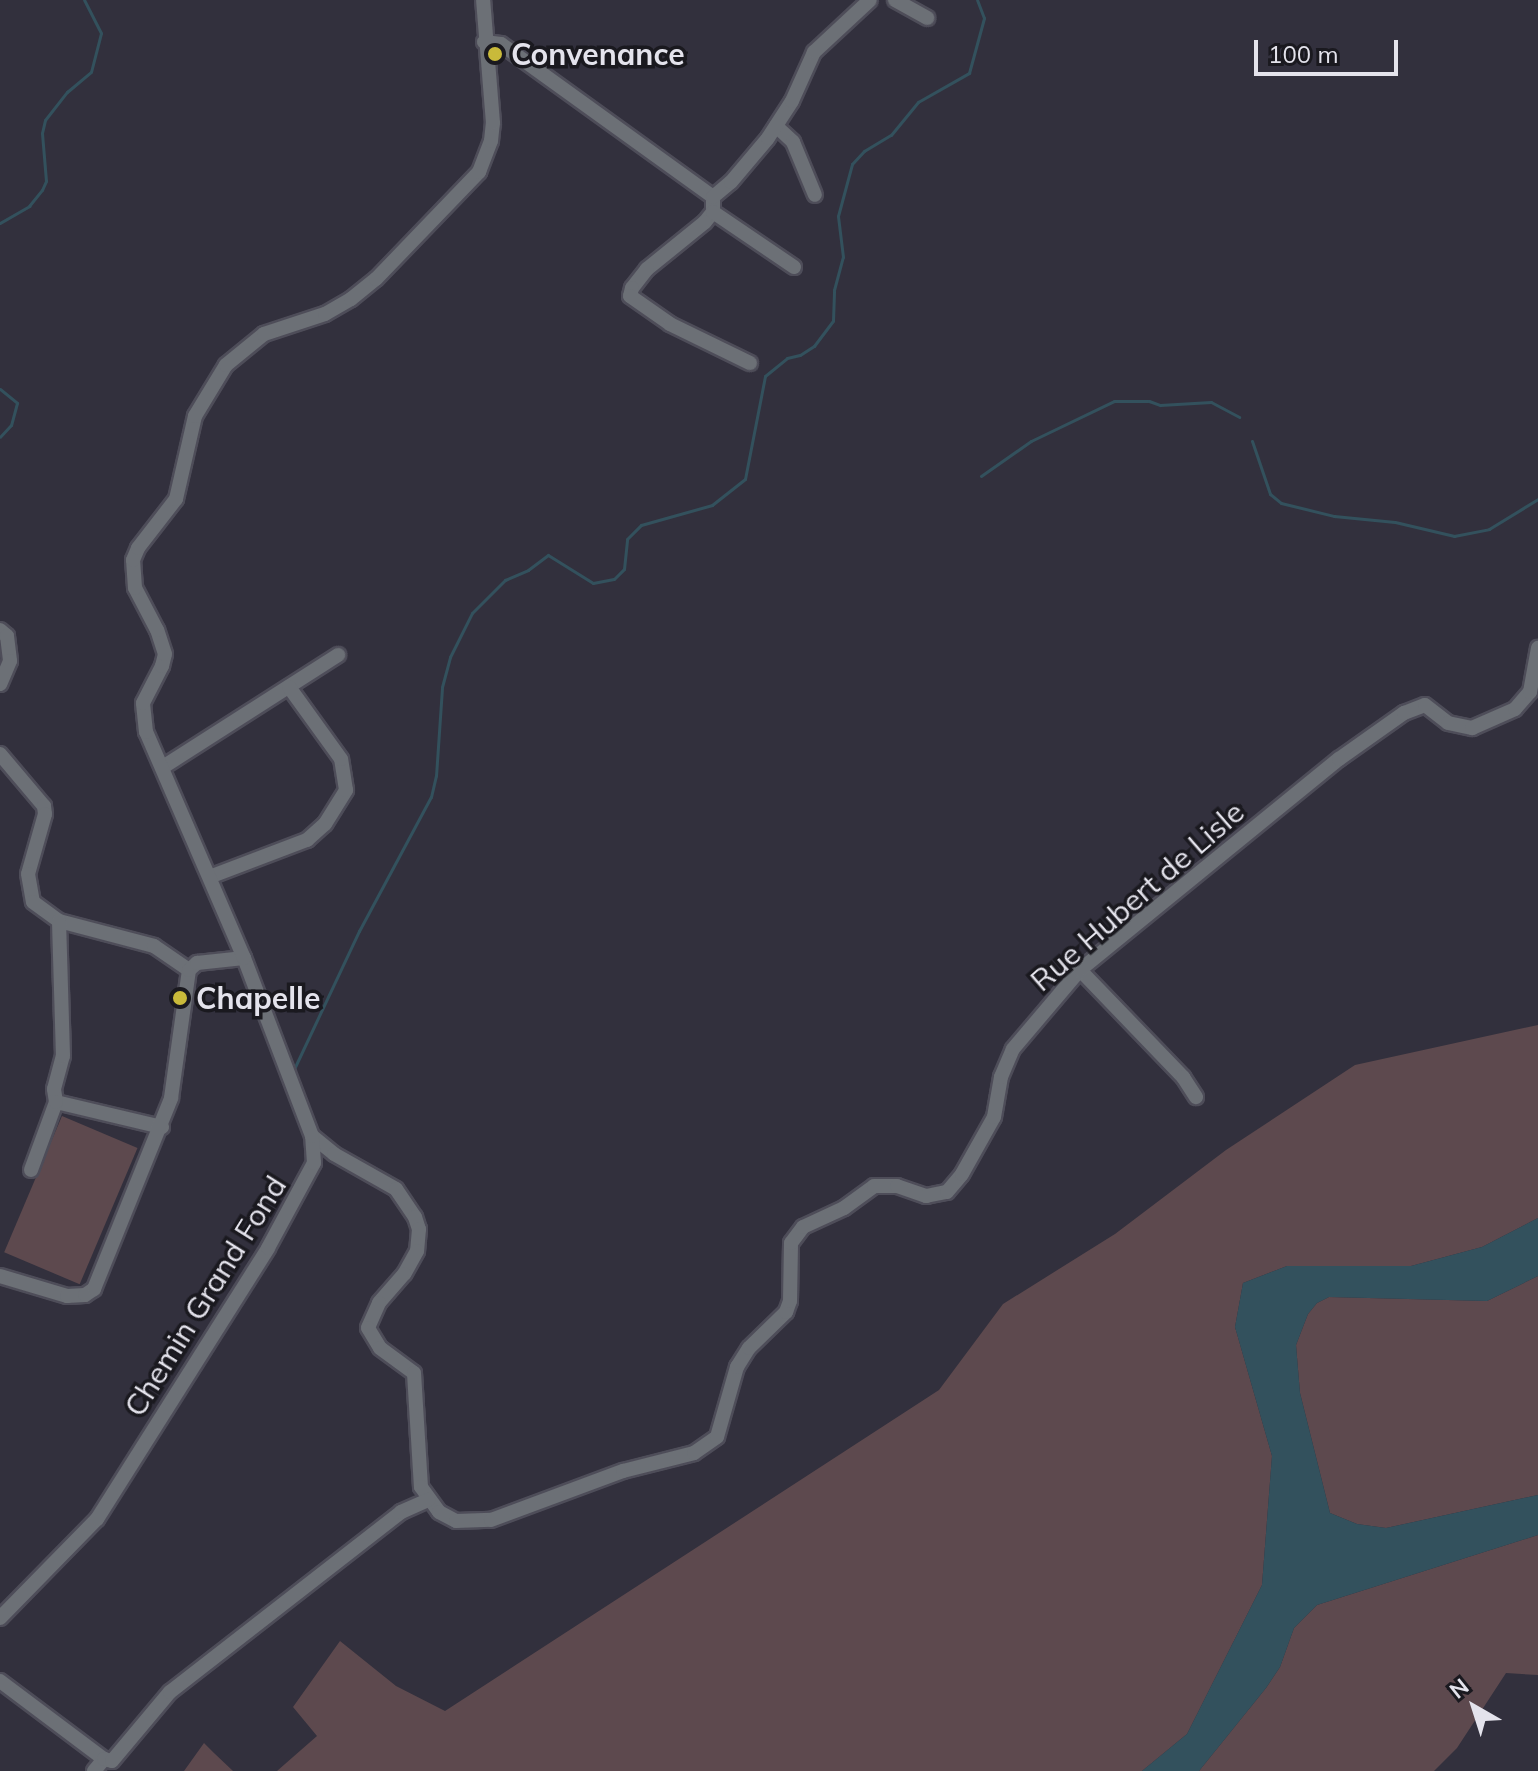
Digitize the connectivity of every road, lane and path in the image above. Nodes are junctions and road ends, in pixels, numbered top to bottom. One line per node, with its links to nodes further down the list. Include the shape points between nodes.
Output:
1 (483, 0): 5 (street, Chemin Grand Fond)
2 (870, 0): 6 (street, via 814,52)
3 (895, 0): 4 (street)
4 (927, 18)
5 (484, 42): 8 (street, via 501,44); 17 (street, Chemin Grand Fond, via 493,123 479,172 351,299 325,314 264,334 241,351 214,381 195,416 181,487 133,560 135,588 165,654 142,713)
6 (776, 126): 7 (street, via 793,142); 8 (street)
7 (815, 195)
8 (713, 205): 9 (street); 10 (street, via 647,269 630,296 670,324)
9 (794, 267)
10 (750, 363)
11 (0, 630): 14 (street, via 7,636 10,661)
12 (1538, 648): 22 (street, Rue Hubert de Lisle, via 1530,692 1515,709 1472,728 1448,723 1425,705 1404,713 1339,759)
13 (338, 655): 15 (street)
14 (0, 684)
15 (289, 687): 17 (street); 18 (street, via 341,759 346,790 325,824 307,840)
16 (0, 754): 19 (street, via 44,806 27,884 33,902)
17 (163, 767): 18 (street, Chemin Grand Fond)
18 (212, 876): 20 (street, Chemin Grand Fond)
19 (59, 921): 21 (street, via 154,946); 24 (street, via 63,1056)
20 (244, 958): 21 (street, via 197,963); 26 (street, Chemin Grand Fond)
21 (189, 970): 25 (street)
22 (1080, 970): 23 (street); 29 (street, Rue Hubert de Lisle, via 1013,1049 1001,1077 994,1117 947,1192 926,1196 897,1186 874,1186 795,1236 786,1312 737,1367 722,1426 708,1445 476,1523 447,1517)
23 (1196, 1097)
24 (56, 1102): 25 (street); 27 (street)
25 (162, 1127): 28 (street, via 94,1289 67,1296)
26 (312, 1136): 29 (street, via 396,1189 419,1229 412,1264 379,1303 368,1328 380,1348 407,1365 416,1378 421,1487); 30 (street, Chemin Grand Fond, via 310,1175 113,1495 81,1537)
27 (31, 1170)
28 (0, 1276)
29 (428, 1500): 32 (street, via 401,1512 170,1692 112,1761)
30 (0, 1618)
31 (0, 1681): 32 (street)
32 (104, 1759): 33 (street)
33 (94, 1771)

